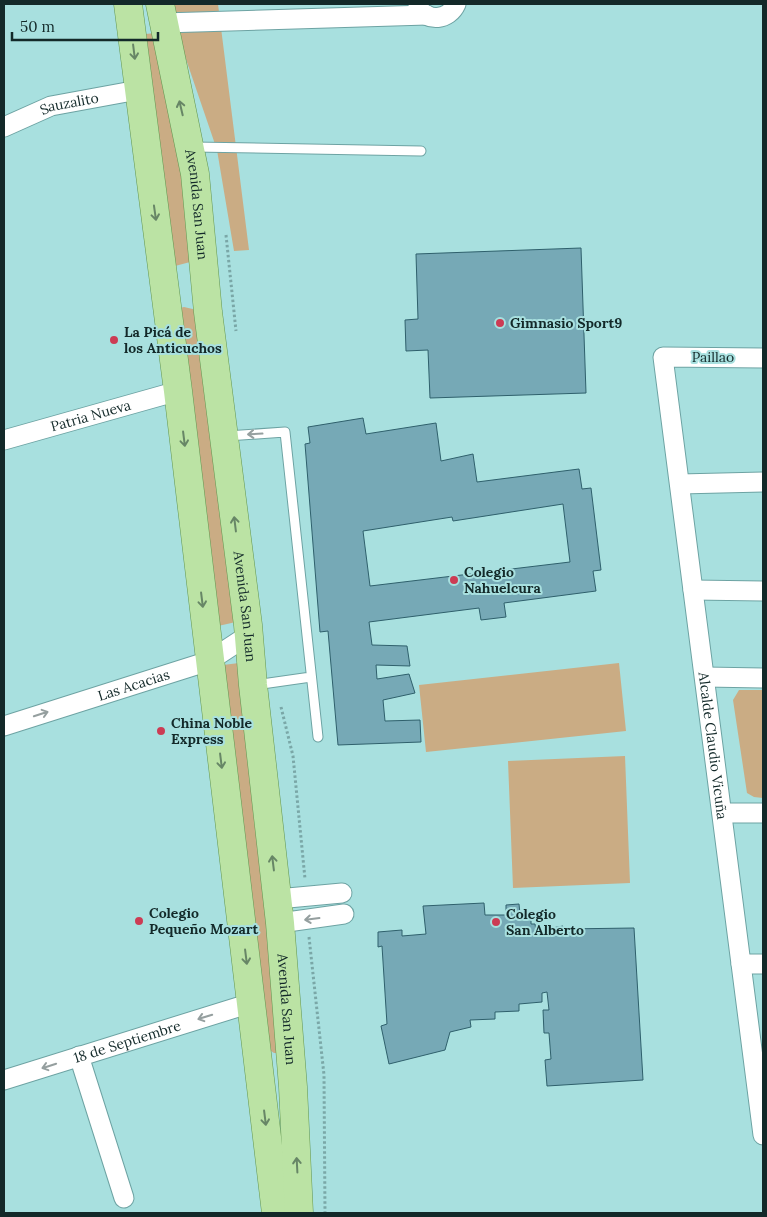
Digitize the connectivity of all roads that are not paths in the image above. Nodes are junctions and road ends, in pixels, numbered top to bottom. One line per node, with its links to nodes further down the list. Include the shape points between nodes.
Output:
1 (128, 4): 6 (main road, one-way to 6)
2 (456, 4): 3 (street, via 445,17 432,18)
3 (422, 9): 4 (street)
4 (288, 12): 5 (street)
5 (161, 13): 8 (main road, Avenida San Juan, one-way to 5)
6 (138, 90): 7 (street, Sauzalito, via 51,106); 11 (main road, one-way to 11)
7 (4, 127)
8 (190, 147): 9 (lane); 10 (main road, Avenida San Juan)
9 (420, 151)
10 (208, 312): 11 (main road, via 197,298 181,299 174,307); 15 (main road, Avenida San Juan)
11 (171, 334): 14 (main road)
12 (663, 357): 13 (street, Paillao); 18 (street, Alcalde Claudio Vicuña)
13 (763, 358)
14 (178, 390): 16 (street, Patria Nueva); 22 (main road, one-way to 22)
15 (225, 437): 21 (main road, Avenida San Juan, one-way to 15); 23 (lane, one-way to 15, via 285,432)
16 (4, 440)
17 (763, 482): 18 (street)
18 (680, 484): 19 (street, Alcalde Claudio Vicuña)
19 (693, 590): 20 (street); 24 (street, Alcalde Claudio Vicuña)
20 (763, 591)
21 (248, 625): 22 (street, Las Acacias, via 246,636); 26 (main road, Avenida San Juan)
22 (209, 660): 27 (street, Las Acacias, one-way to 22); 36 (main road, one-way to 36)
23 (311, 677): 26 (lane); 28 (lane)
24 (705, 677): 25 (street); 29 (street, Alcalde Claudio Vicuña)
25 (763, 678)
26 (253, 686): 32 (main road, Avenida San Juan, one-way to 26)
27 (4, 726)
28 (318, 737)
29 (722, 813): 30 (street); 34 (street, Alcalde Claudio Vicuña)
30 (763, 813)
31 (342, 894): 32 (street)
32 (279, 911): 33 (street, one-way to 32); 40 (main road, Avenida San Juan)
33 (344, 914)
34 (741, 964): 35 (street); 41 (street, Alcalde Claudio Vicuña)
35 (763, 964)
36 (251, 1003): 37 (street, 18 de Septiembre, one-way to 37); 39 (main road)
37 (79, 1056): 38 (street, 18 de Septiembre, one-way to 38); 42 (street)
38 (4, 1080)
39 (261, 1087): 40 (main road, via 277,1091); 43 (main road, one-way to 43)
40 (293, 1087): 44 (main road, Avenida San Juan, one-way to 40)
41 (763, 1125)
42 (124, 1198)
43 (276, 1213)
44 (299, 1213)

